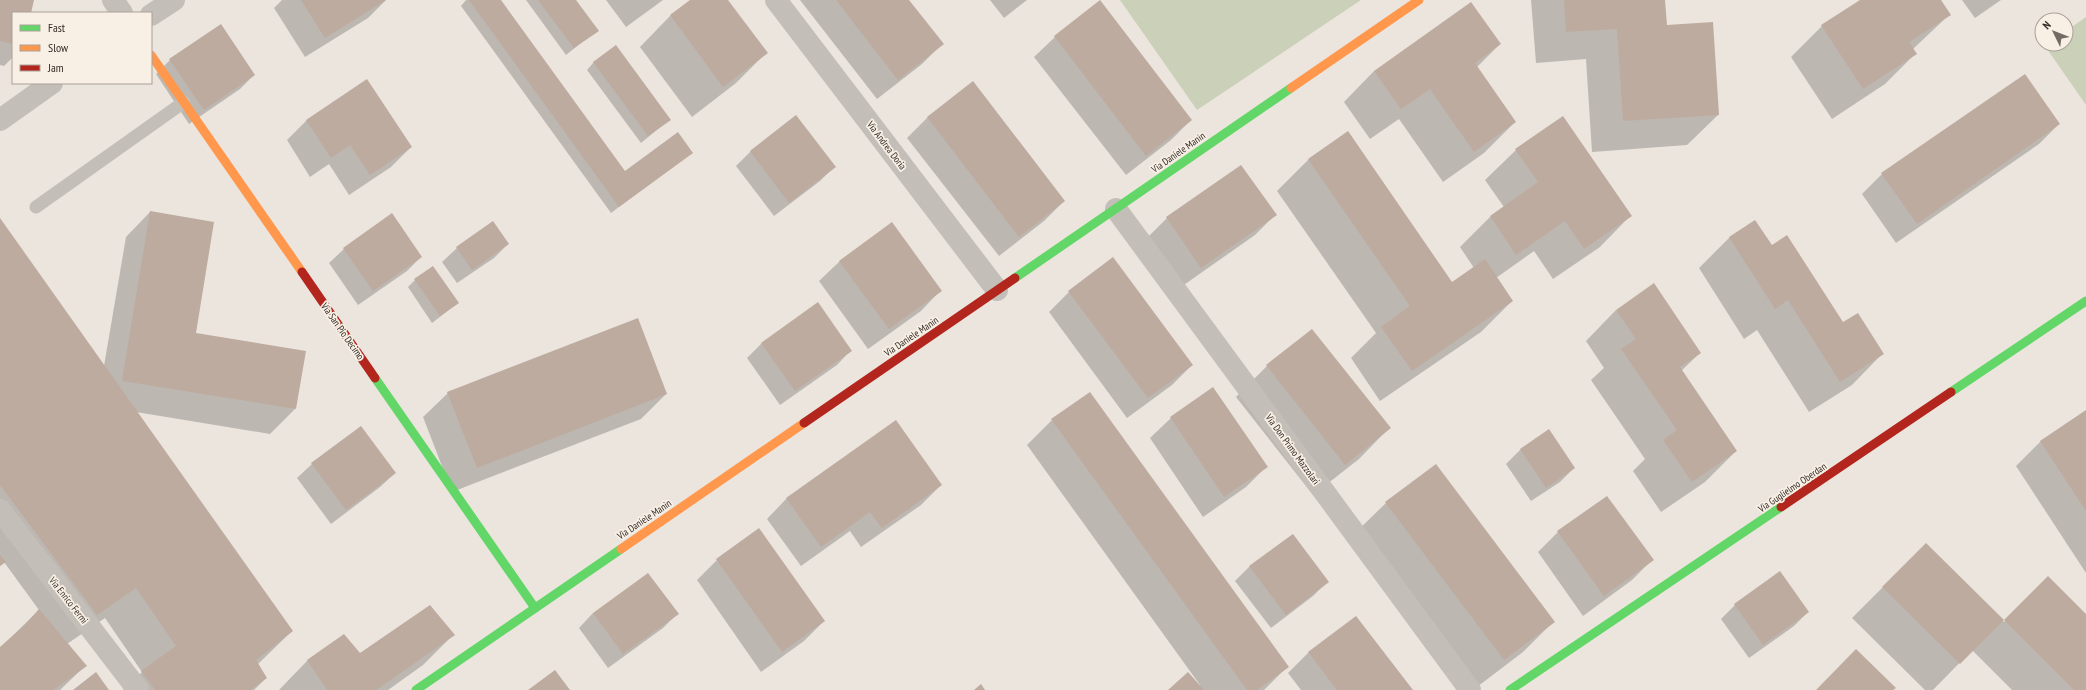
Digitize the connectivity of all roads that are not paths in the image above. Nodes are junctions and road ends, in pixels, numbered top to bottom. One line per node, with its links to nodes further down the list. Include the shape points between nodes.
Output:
1 (113, 0): 5 (street)
2 (174, 0): 6 (street)
3 (776, 0): 13 (street, Via Andrea Doria)
4 (1419, 0): 12 (street, Via Daniele Manin)
5 (121, 12)
6 (152, 14)
7 (152, 56): 9 (street, Via San Pio Decimo)
8 (51, 84): 10 (street)
9 (184, 102): 11 (lane); 16 (street, Via San Pio Decimo)
10 (0, 120)
11 (36, 207)
12 (1116, 209): 13 (street, Via Daniele Manin); 19 (street, Via Don Primo Mazzolari)
13 (997, 290): 16 (street, Via Daniele Manin)
14 (2086, 301): 20 (street, Via Guglielmo Oberdan)
15 (0, 510): 17 (street, Via Enrico Fermi)
16 (535, 608): 18 (street, Via Daniele Manin)
17 (138, 690)
18 (416, 690)
19 (1470, 690)
20 (1510, 690)

